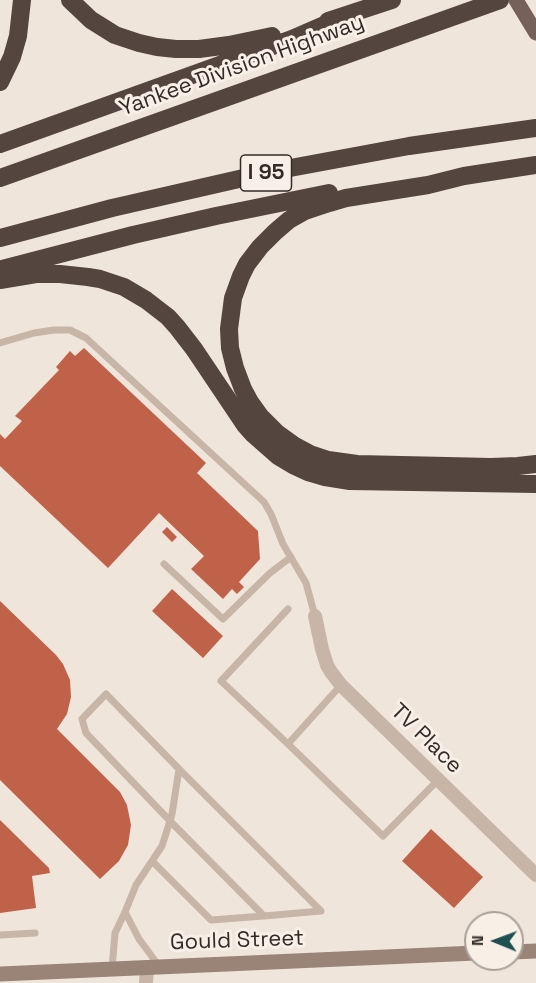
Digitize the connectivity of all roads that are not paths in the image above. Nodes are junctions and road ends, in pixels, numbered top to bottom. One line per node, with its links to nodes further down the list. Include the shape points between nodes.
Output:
1 (22, 0): 8 (highway, via 18,36)
2 (70, 0): 6 (highway, via 115,35 176,49 246,42)
3 (392, 0): 6 (highway)
4 (500, 0): 13 (highway, Yankee Division Highway)
5 (516, 0): 7 (main road)
6 (338, 19): 10 (highway)
7 (536, 33)
8 (0, 82)
9 (536, 128): 14 (highway, I 95, via 274,171)
10 (0, 144)
11 (536, 165): 12 (highway)
12 (464, 176): 15 (highway, via 427,177 284,202 143,232); 18 (highway, via 339,200 305,211 282,226 253,256 236,287 230,329 235,368 250,402 268,425 295,446 328,460 479,467)
13 (0, 178)
14 (0, 238)
15 (0, 270)
16 (0, 280): 19 (highway, via 36,274 77,276 100,279 141,297 177,327 253,434 278,456 308,472 350,481)
17 (0, 343): 20 (lane, via 54,330 70,330 86,338 264,502)
18 (536, 464)
19 (536, 484)
20 (291, 557): 21 (lane, via 223,619); 23 (lane, via 306,583)
21 (164, 564)
22 (288, 609): 25 (lane, via 221,681)
23 (315, 616): 24 (street, TV Place, via 327,664)
24 (341, 685): 25 (lane); 27 (street, TV Place)
25 (288, 744): 27 (lane, via 383,836)
26 (179, 769): 28 (lane); 28 (lane, via 106,694 81,719 86,733); 32 (lane, via 321,911)
27 (438, 780): 30 (street, TV Place)
28 (170, 821): 29 (lane); 32 (lane)
29 (152, 861): 31 (lane); 32 (lane, via 211,920)
30 (536, 875)
31 (125, 912): 36 (lane); 37 (lane, via 115,933)
32 (264, 916)
33 (35, 933): 34 (lane)
34 (0, 935)
35 (464, 954): 36 (main road, Gould Street)
36 (153, 967): 37 (main road, Gould Street); 40 (street)
37 (112, 969): 39 (main road, Gould Street)
38 (0, 974): 39 (main road, Gould Street)
39 (21, 978)
40 (146, 983)

